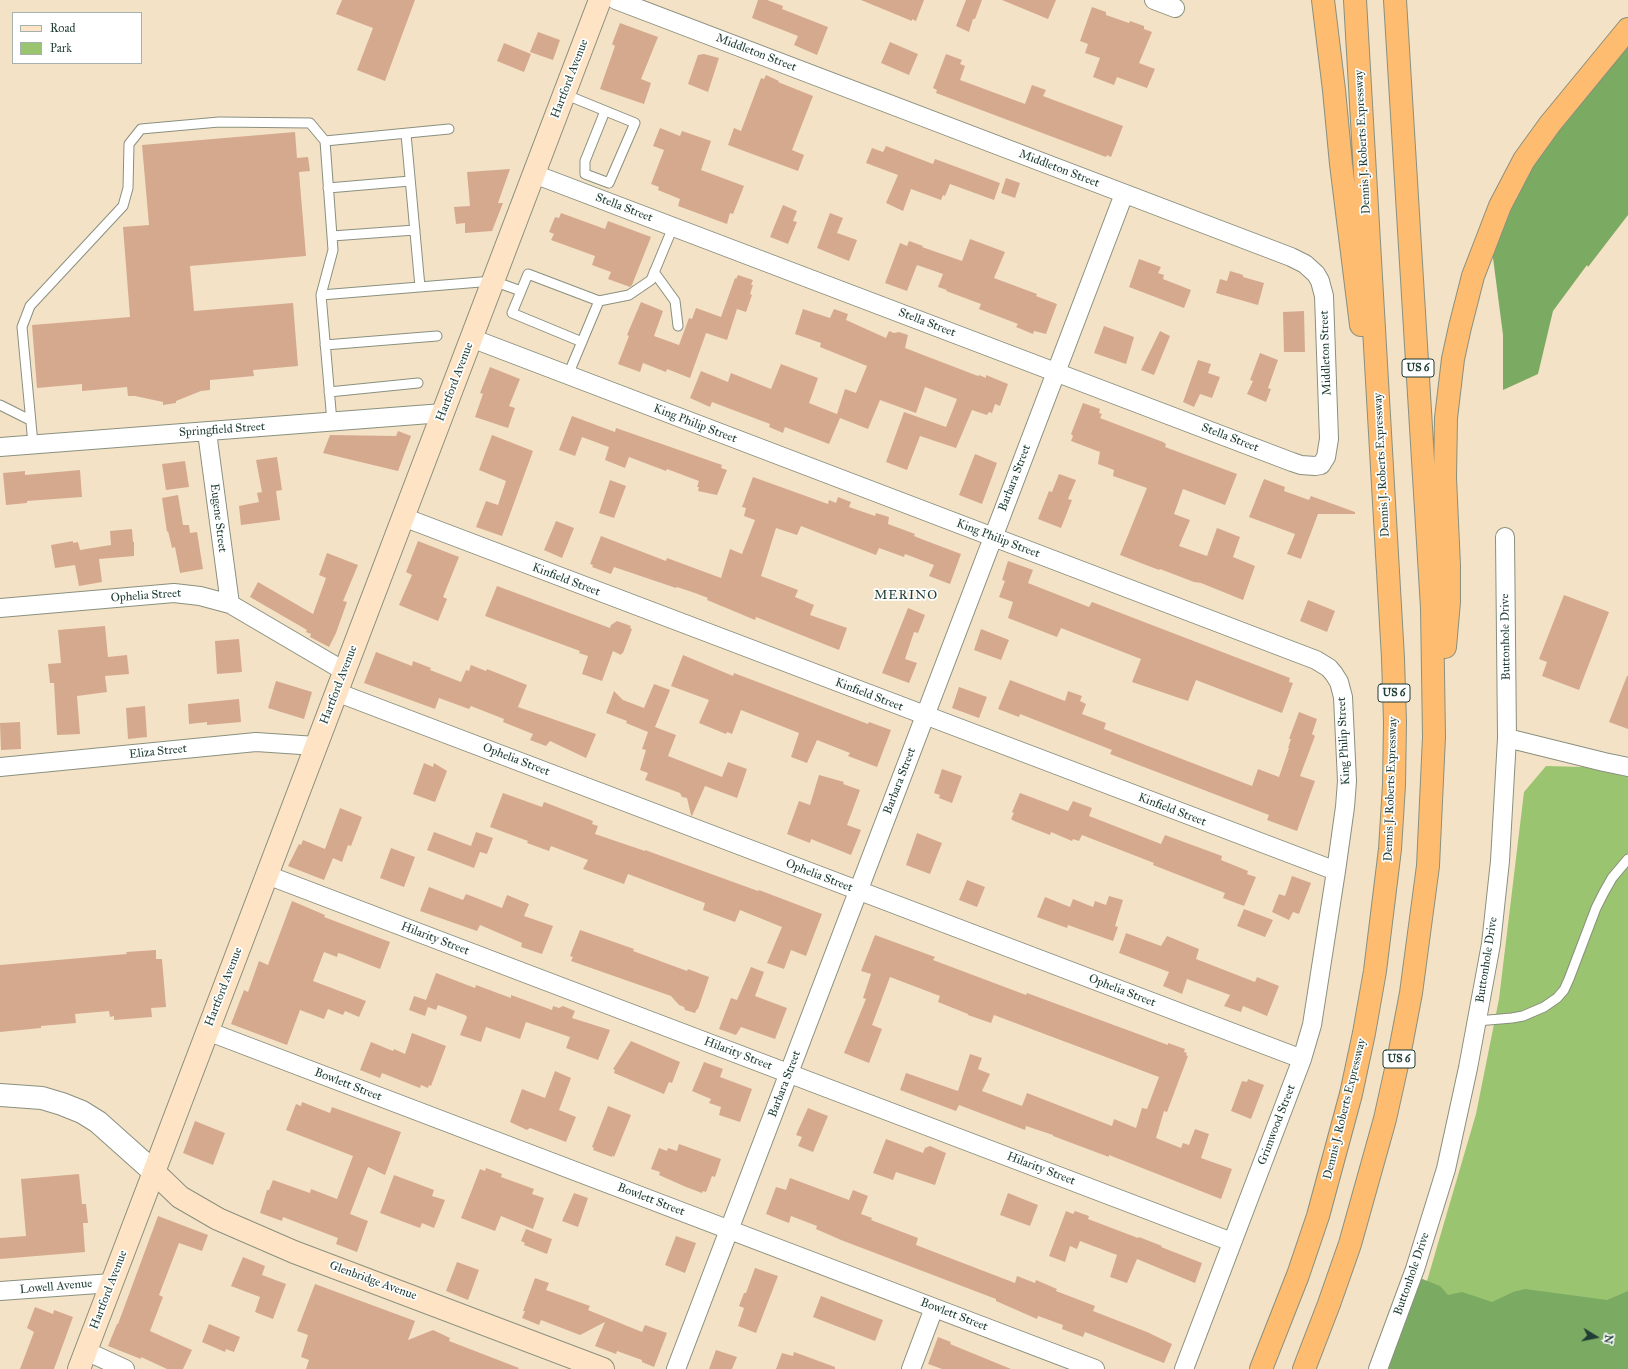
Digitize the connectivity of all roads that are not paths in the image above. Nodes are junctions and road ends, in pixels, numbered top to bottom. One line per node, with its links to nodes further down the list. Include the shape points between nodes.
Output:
1 (600, 0): 9 (main road, Hartford Avenue)
2 (616, 0): 19 (street, Middleton Street)
3 (1154, 0): 7 (street)
4 (1323, 0): 47 (highway)
5 (1355, 0): 47 (highway, Dennis J. Roberts Expressway / US 6)
6 (1395, 0): 55 (highway, US 6, via 1431,600)
7 (1175, 8)
8 (1628, 29): 55 (highway, via 1550,124 1524,160 1493,221 1468,294 1453,358 1446,418 1449,602)
9 (564, 94): 10 (lane); 14 (main road, Hartford Avenue)
10 (605, 111): 15 (lane, via 585,161); 15 (lane, via 635,123 609,183)
11 (450, 130): 12 (lane)
12 (406, 134): 13 (lane); 16 (lane)
13 (324, 141): 17 (lane); 40 (lane, via 310,123 219,122 141,129 129,144 128,188 123,206 30,306 22,327)
14 (534, 174): 18 (street, Stella Street); 24 (main road, Hartford Avenue)
15 (585, 174): 18 (lane)
16 (410, 181): 17 (lane); 21 (lane)
17 (328, 188): 22 (lane)
18 (578, 191): 20 (street, Stella Street)
19 (1124, 194): 34 (street, Barbara Street); 45 (street, Middleton Street, via 1298,259 1316,274 1324,296 1329,416 1328,448)
20 (673, 227): 23 (lane); 34 (street, Stella Street)
21 (415, 230): 22 (lane); 25 (lane)
22 (332, 236): 27 (lane, via 333,250)
23 (654, 272): 28 (lane, via 651,280 629,295); 29 (lane, via 675,301)
24 (493, 281): 25 (lane); 26 (lane); 31 (main road, Hartford Avenue)
25 (420, 286): 27 (lane)
26 (521, 291): 28 (lane, via 528,274); 32 (lane, via 512,313)
27 (321, 295): 33 (lane)
28 (599, 301): 32 (lane)
29 (678, 326)
30 (437, 336): 33 (lane)
31 (471, 338): 35 (street, King Philip Street); 39 (main road, Hartford Avenue)
32 (582, 342): 35 (lane)
33 (326, 345): 37 (lane)
34 (1056, 372): 45 (street, Stella Street, via 1296,464); 48 (street, Barbara Street)
35 (568, 375): 48 (street, King Philip Street)
36 (418, 383): 37 (lane)
37 (329, 392): 41 (lane)
38 (0, 405): 40 (lane)
39 (443, 413): 41 (street, Springfield Street); 46 (main road, Hartford Avenue)
40 (30, 420): 43 (lane)
41 (332, 422): 42 (street, Springfield Street)
42 (207, 432): 43 (street, Springfield Street); 50 (street, Eugene Street)
43 (33, 444): 44 (street, Springfield Street)
44 (0, 447)
45 (1321, 465)
46 (403, 517): 52 (main road, Hartford Avenue); 54 (street, Kinfield Street)
47 (1386, 532): 82 (highway, Dennis J. Roberts Expressway / US 6, via 1393,658 1394,785 1389,856 1375,971 1362,1041 1318,1216)
48 (993, 537): 54 (street, Barbara Street); 61 (street, King Philip Street, via 1316,660 1329,668 1339,682 1343,697 1347,781)
49 (1505, 537): 56 (street, Buttonhole Drive)
50 (230, 604): 51 (street, Ophelia Street, via 200,596 174,593); 52 (street, Ophelia Street)
51 (0, 608)
52 (344, 671): 53 (main road, Hartford Avenue)
53 (336, 692): 57 (main road, Hartford Avenue); 63 (street, Ophelia Street)
54 (925, 716): 61 (street, Kinfield Street); 63 (street, Barbara Street)
55 (1434, 737): 83 (highway, US 6, via 1428,866 1411,993 1399,1056 1385,1119 1350,1244)
56 (1508, 738): 59 (street); 64 (street, Buttonhole Drive, via 1497,896)
57 (316, 746): 58 (street, Eliza Street, via 256,742); 62 (main road, Hartford Avenue)
58 (0, 767)
59 (1628, 767)
60 (1628, 859): 64 (lane, via 1603,894 1570,979 1557,998 1523,1016)
61 (1336, 871): 66 (street, Grimwood Street, via 1316,1008)
62 (267, 875): 65 (main road, Hartford Avenue); 67 (street, Hilarity Street)
63 (858, 891): 66 (street, Ophelia Street); 67 (street, Barbara Street)
64 (1477, 1021): 84 (street, Buttonhole Drive, via 1446,1169 1415,1269)
65 (207, 1032): 69 (main road, Hartford Avenue); 70 (street, Bowlett Street)
66 (1302, 1059): 71 (street, Grimwood Street)
67 (789, 1073): 70 (street, Barbara Street); 71 (street, Hilarity Street)
68 (0, 1095): 69 (street, via 42,1098 82,1112 98,1122)
69 (154, 1172): 72 (main road, Hartford Avenue); 77 (main road, Glenbridge Avenue, via 180,1197 218,1219 294,1252)
70 (729, 1230): 74 (street, Bowlett Street); 78 (street, Barbara Street)
71 (1232, 1242): 81 (street, Grimwood Street)
72 (112, 1282): 73 (street, Lowell Avenue); 75 (main road, Hartford Avenue)
73 (0, 1291)
74 (934, 1308): 79 (street); 80 (street, Bowlett Street)
75 (82, 1360): 76 (street)
76 (125, 1369)
77 (604, 1369)
78 (676, 1369)
79 (911, 1369)
80 (1095, 1369)
81 (1184, 1369)
82 (1261, 1369)
83 (1304, 1369)
84 (1378, 1369)

